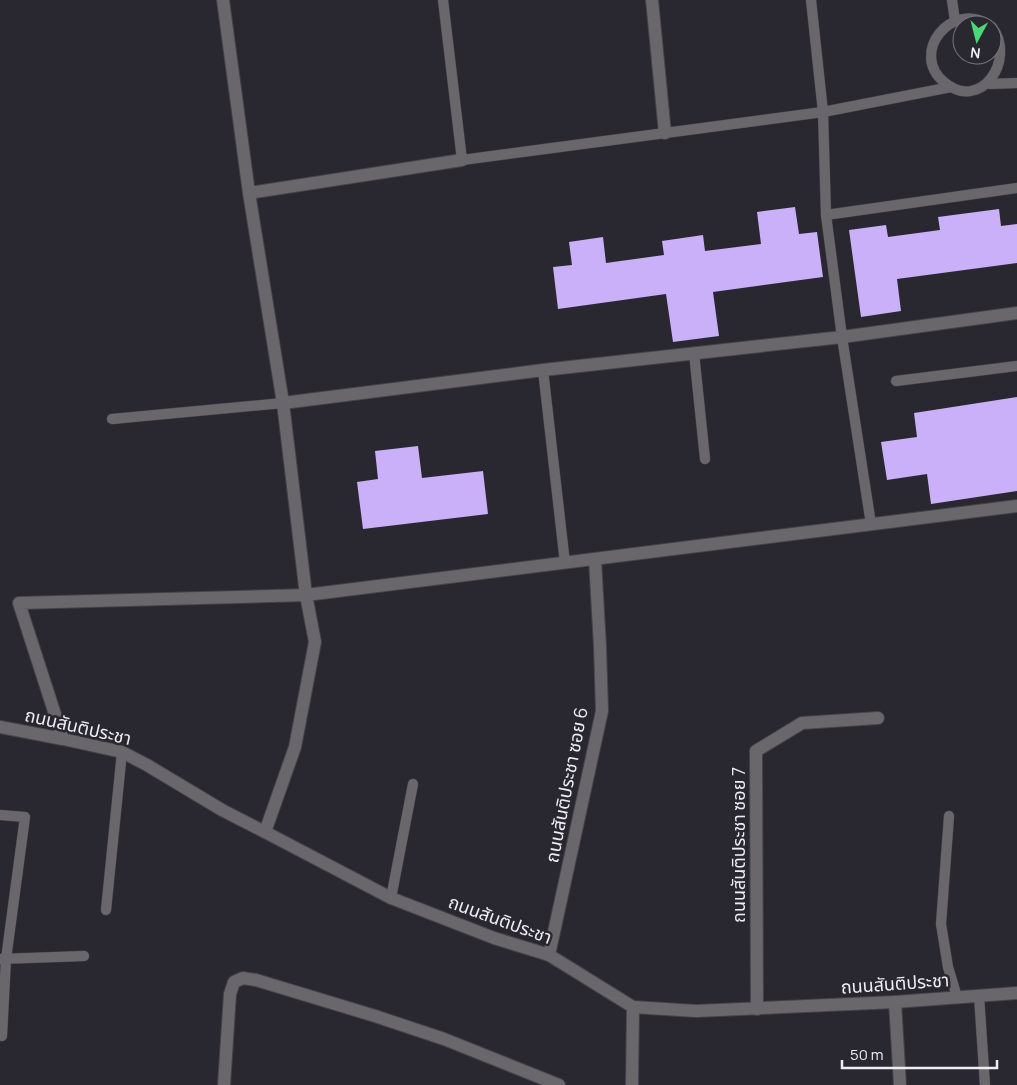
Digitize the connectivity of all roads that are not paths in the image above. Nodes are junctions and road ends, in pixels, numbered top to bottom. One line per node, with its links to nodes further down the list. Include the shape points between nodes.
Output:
1 (223, 0): 16 (street)
2 (443, 0): 14 (lane)
3 (652, 0): 13 (street)
4 (811, 0): 12 (lane)
5 (952, 0): 6 (lane)
6 (954, 15)
7 (952, 22): 11 (lane, via 938,33 931,52 936,72)
8 (1002, 42): 10 (lane, via 1002,67)
9 (1017, 83): 10 (lane)
10 (990, 84): 11 (lane, via 971,91)
11 (951, 87): 12 (lane)
12 (823, 112): 13 (lane); 17 (lane)
13 (665, 133): 14 (lane)
14 (462, 160): 16 (street)
15 (1017, 188): 17 (lane)
16 (249, 193): 24 (street)
17 (826, 215): 19 (lane)
18 (1017, 313): 19 (street)
19 (842, 338): 20 (street); 28 (lane)
20 (694, 353): 22 (street); 26 (lane)
21 (1017, 366): 23 (lane)
22 (543, 370): 24 (street); 30 (lane)
23 (896, 381)
24 (283, 403): 25 (lane); 31 (street)
25 (112, 419)
26 (705, 459)
27 (1017, 506): 28 (street)
28 (871, 524): 29 (street)
29 (595, 559): 30 (street); 42 (street, ถนนสันติประชา ซอย 6, via 602,711)
30 (565, 563): 31 (street)
31 (306, 595): 34 (street, via 19,603); 39 (street, via 315,642 295,747)
32 (878, 718): 50 (street, ถนนสันติประชา ซอย 7, via 802,723 756,751)
33 (0, 727): 34 (street, ถนนสันติประชา)
34 (63, 739): 35 (street, ถนนสันติประชา)
35 (122, 752): 39 (street, ถนนสันติประชา); 41 (lane)
36 (413, 784): 40 (lane)
37 (0, 815): 44 (lane, via 25,817)
38 (950, 816): 47 (lane, via 941,924 948,967)
39 (265, 832): 40 (street, ถนนสันติประชา)
40 (391, 898): 42 (street, ถนนสันติประชา, via 494,938)
41 (106, 910)
42 (549, 955): 49 (street, ถนนสันติประชา)
43 (84, 956): 44 (lane)
44 (3, 959): 51 (lane)
45 (1017, 993): 46 (street, ถนนสันติประชา)
46 (979, 996): 47 (street, ถนนสันติประชา); 56 (lane)
47 (958, 997): 48 (street, ถนนสันติประชา)
48 (895, 1002): 50 (street, ถนนสันติประชา); 55 (street)
49 (633, 1007): 50 (street, ถนนสันติประชา, via 696,1012); 54 (street)
50 (757, 1009)
51 (2, 1036)
52 (224, 1085): 53 (street, via 230,994 234,982 243,978 444,1038)
53 (559, 1085)
54 (632, 1085)
55 (900, 1085)
56 (985, 1085)

